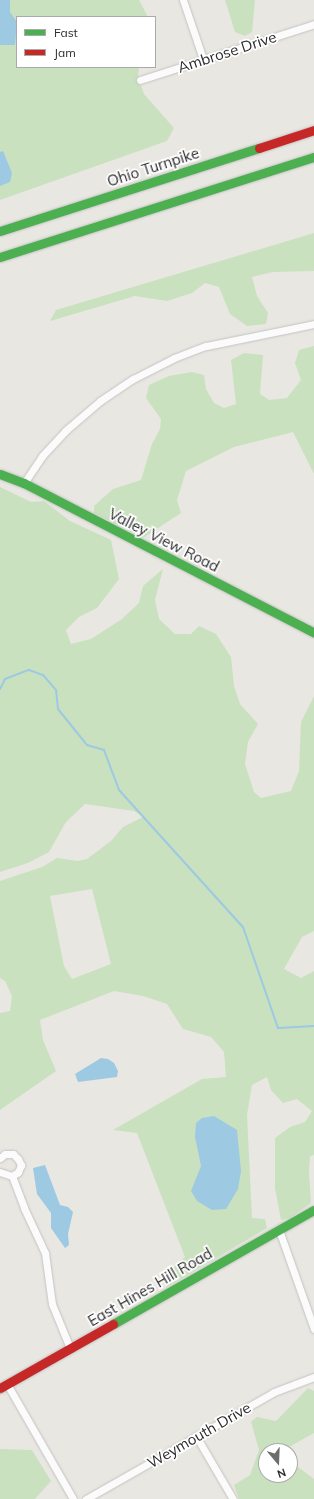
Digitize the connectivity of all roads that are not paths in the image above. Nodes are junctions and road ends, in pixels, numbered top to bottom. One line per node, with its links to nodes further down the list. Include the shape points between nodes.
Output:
1 (183, 0): 3 (street)
2 (314, 24): 3 (street, Ambrose Drive)
3 (203, 59): 4 (street, Ambrose Drive)
4 (140, 80)
5 (314, 130): 7 (main road, Ohio Turnpike)
6 (314, 157): 8 (main road)
7 (0, 231)
8 (0, 257)
9 (314, 324): 11 (street, via 206,346 174,358 134,379 100,401 65,431 42,456)
10 (0, 474): 11 (main road, Valley View Road)
11 (24, 483): 12 (main road, Valley View Road)
12 (314, 633)
13 (0, 1158): 15 (street, via 9,1154 18,1158 20,1169)
14 (0, 1172): 15 (street)
15 (12, 1176): 19 (street, via 45,1253 52,1304)
16 (314, 1210): 17 (main road, East Hines Hill Road)
17 (280, 1230): 18 (street); 19 (main road, East Hines Hill Road)
18 (314, 1329)
19 (70, 1348): 21 (main road, East Hines Hill Road)
20 (314, 1378): 22 (street, Weymouth Drive, via 274,1392)
21 (3, 1386): 23 (street)
22 (196, 1436): 24 (street, Weymouth Drive); 25 (street)
23 (73, 1499)
24 (86, 1499)
25 (233, 1499)

